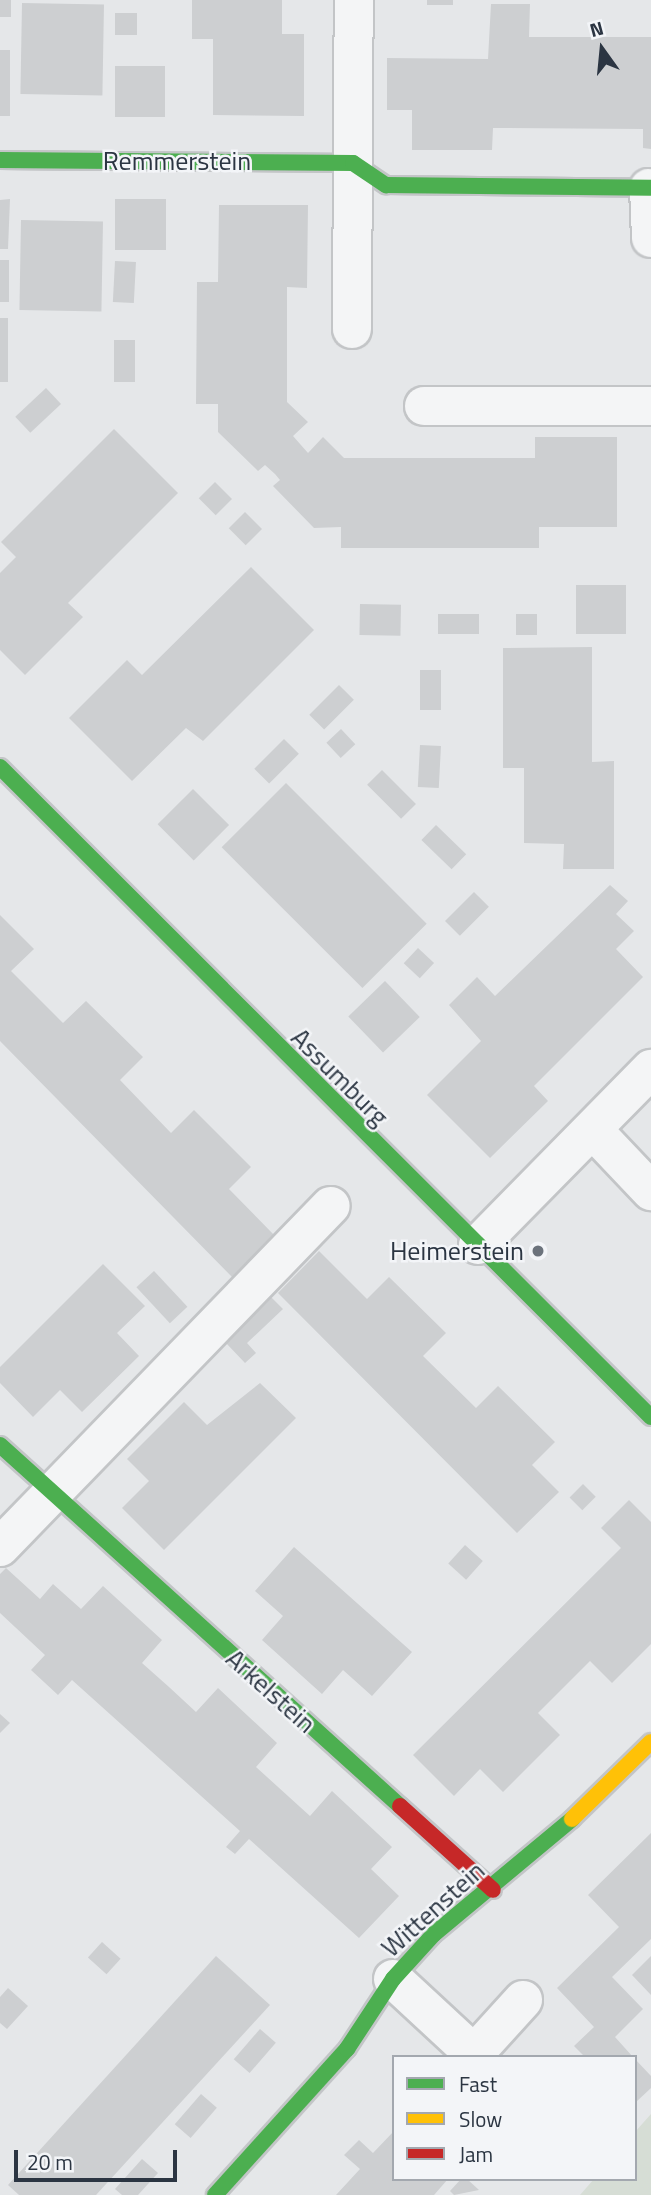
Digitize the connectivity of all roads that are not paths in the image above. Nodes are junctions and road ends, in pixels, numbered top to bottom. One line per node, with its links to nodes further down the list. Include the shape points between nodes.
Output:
1 (354, 0): 3 (street)
2 (0, 160): 3 (street, Remmerstein)
3 (353, 163): 4 (street, via 386,186); 6 (street)
4 (650, 188): 5 (street)
5 (651, 238)
6 (352, 329)
7 (424, 406): 8 (street)
8 (651, 406)
9 (0, 767): 14 (street, Assumburg)
10 (651, 1069): 11 (street)
11 (594, 1130): 12 (street); 14 (street)
12 (651, 1191)
13 (330, 1206): 17 (street)
14 (478, 1245): 15 (street, Assumburg)
15 (651, 1417)
16 (0, 1445): 17 (street, Arkelstein)
17 (48, 1493): 18 (street); 20 (street, Arkelstein)
18 (0, 1547)
19 (651, 1742): 20 (street, Wittenstein)
20 (493, 1890): 21 (street, Wittenstein, via 434,1934)
21 (393, 1979): 22 (street, via 474,2054); 23 (street, Wittenstein, via 347,2049)
22 (523, 2000)
23 (215, 2195)

